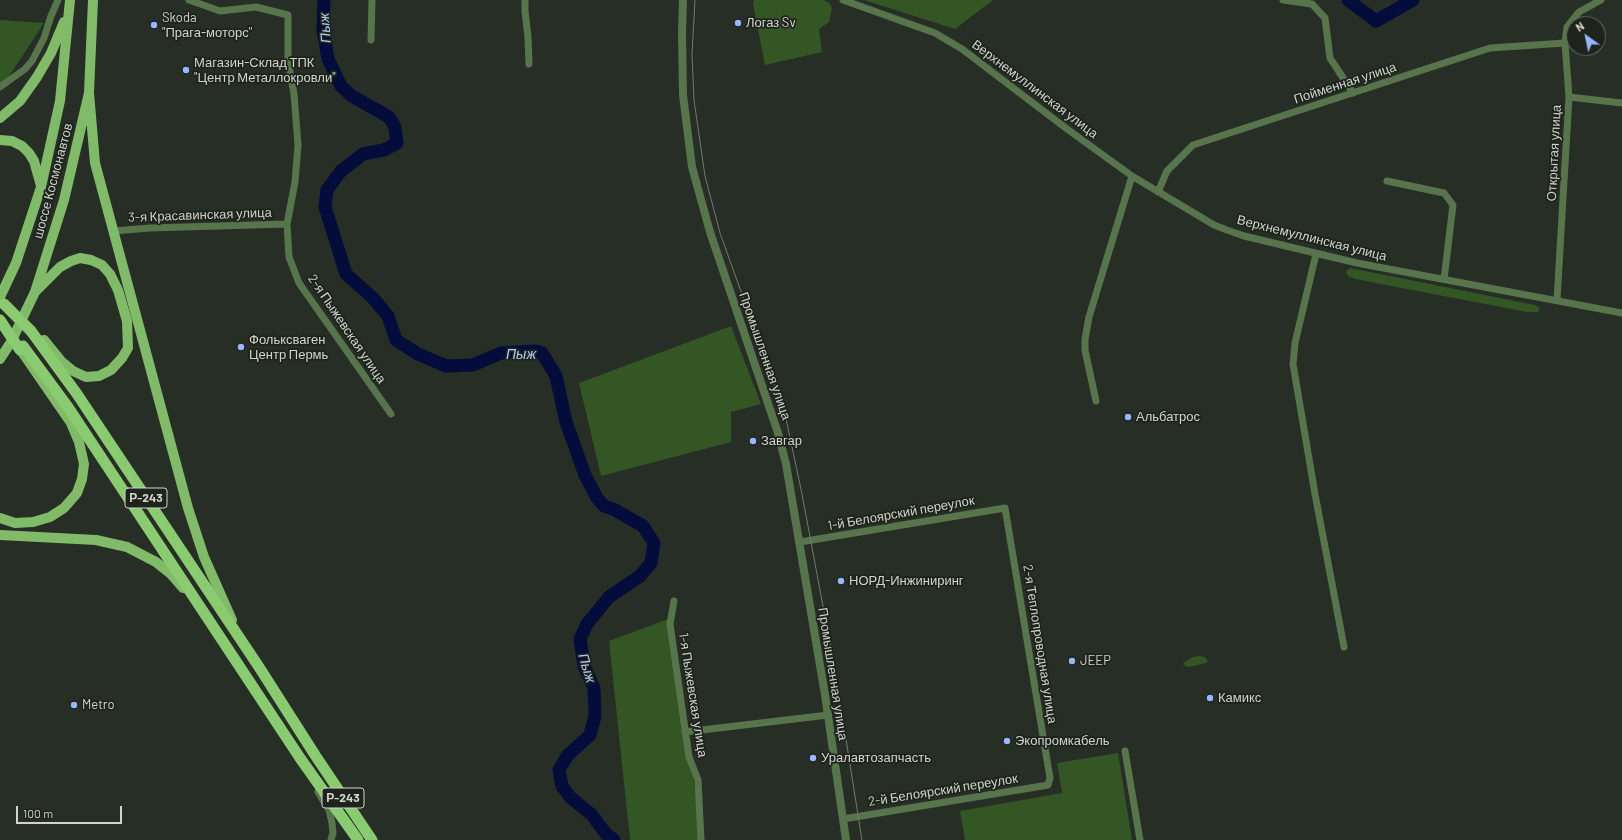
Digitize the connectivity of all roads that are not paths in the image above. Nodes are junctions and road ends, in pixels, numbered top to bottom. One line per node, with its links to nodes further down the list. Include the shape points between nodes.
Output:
1 (58, 0): 14 (street, via 44,38 32,61)
2 (93, 0): 15 (main road, шоссе Космонавтов)
3 (188, 0): 25 (street, 2-я Пыжевская улица, via 220,12 256,7 288,15 288,62 294,94 298,144 295,182)
4 (372, 0): 11 (street)
5 (525, 0): 13 (street)
6 (683, 0): 42 (street, Промышленная улица, via 683,95 692,167 710,232 778,432)
7 (843, 0): 21 (street, Верхнемуллинская улица, via 934,33 962,49)
8 (1284, 0): 16 (street, via 1312,4 1326,18 1330,58)
9 (1601, 0): 12 (street, Открытая улица, via 1579,12 1567,27)
10 (69, 3): 19 (main road, via 61,32 37,77 20,101); 23 (main road, шоссе Космонавтов, via 60,101)
11 (371, 40)
12 (1564, 43): 16 (street, Пойменная улица, via 1490,48); 17 (street, Открытая улица)
13 (529, 64)
14 (0, 87)
15 (89, 93): 26 (main road, via 95,163); 29 (main road, шоссе Космонавтов, via 64,200)
16 (1353, 93): 24 (street, Пойменная улица, via 1192,145 1166,171)
17 (1569, 97): 18 (street); 31 (street, Открытая улица)
18 (1622, 102)
19 (0, 118)
20 (0, 140): 23 (main road, via 12,141 29,153 34,161)
21 (1132, 176): 24 (street, Верхнемуллинская улица); 37 (street, via 1089,317 1085,339)
22 (1387, 181): 28 (street, via 1444,194 1453,204)
23 (41, 187): 30 (main road, шоссе Космонавтов)
24 (1158, 192): 27 (street, Верхнемуллинская улица, via 1214,225 1244,236)
25 (287, 224): 26 (street, 3-я Красавинская улица); 38 (street, 2-я Пыжевская улица, via 289,257 300,283)
26 (114, 231): 46 (main road, via 188,508 204,558 227,611)
27 (1316, 254): 28 (street, Верхнемуллинская улица); 45 (street, via 1295,343 1293,364)
28 (1444, 279): 31 (street, Верхнемуллинская улица)
29 (35, 292): 34 (main road, via 60,267 71,261 80,258 102,265 118,290 127,321 128,348 111,370 99,376 86,377 72,371); 36 (main road, шоссе Космонавтов)
30 (1, 300): 34 (highway, Р-243, bridge)
31 (1557, 300): 32 (street, Верхнемуллинская улица)
32 (1622, 312)
33 (0, 320): 35 (highway, bridge)
34 (32, 328): 46 (highway, Р-243)
35 (22, 348): 40 (main road, via 71,423 84,464 77,493 64,508 50,517 33,522 15,523); 44 (highway, Р-243, via 68,407)
36 (0, 359)
37 (1096, 401)
38 (391, 414)
39 (1005, 508): 42 (street, 1-й Белоярский переулок); 51 (street, 2-я Теплопроводная улица, via 1050,778)
40 (0, 518)
41 (0, 535): 44 (main road, via 96,540 139,552 171,574)
42 (800, 542): 47 (street, Промышленная улица)
43 (674, 601): 48 (street, 1-я Пыжевская улица, via 670,624)
44 (221, 637): 50 (highway, Р-243)
45 (1344, 647)
46 (259, 667): 55 (highway, Р-243)
47 (828, 715): 48 (street); 52 (street, Промышленная улица)
48 (685, 732): 56 (street, 1-я Пыжевская улица, via 689,757 698,780)
49 (1125, 751): 58 (street)
50 (300, 758): 53 (street, via 329,810 333,833); 54 (highway, Р-243)
51 (1048, 785): 52 (street, 2-й Белоярский переулок)
52 (843, 819): 57 (street, Промышленная улица)
53 (331, 840)
54 (358, 840)
55 (372, 840)
56 (701, 840)
57 (846, 840)
58 (1140, 840)

